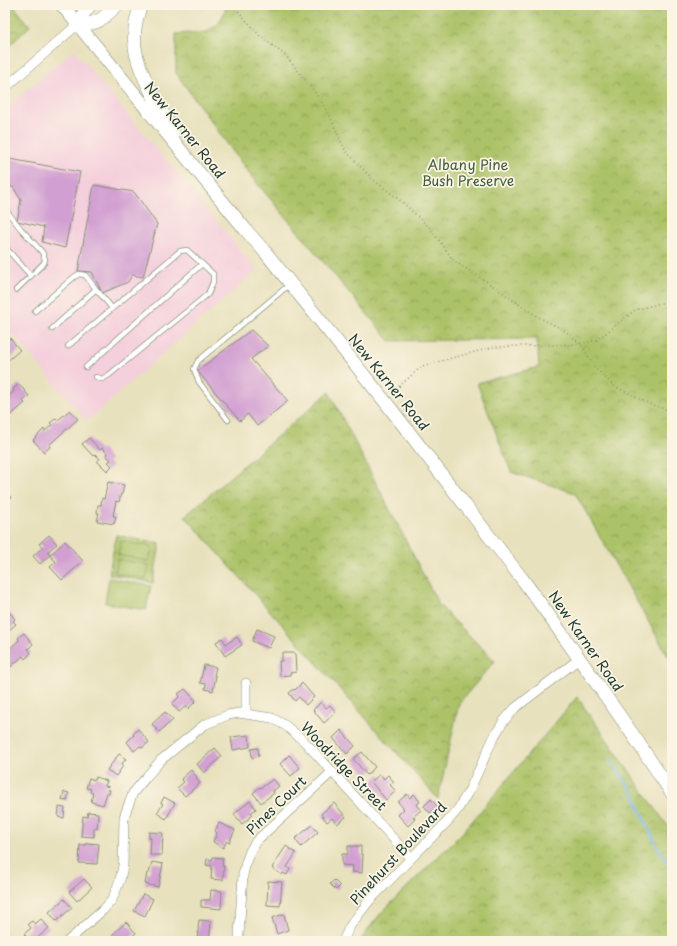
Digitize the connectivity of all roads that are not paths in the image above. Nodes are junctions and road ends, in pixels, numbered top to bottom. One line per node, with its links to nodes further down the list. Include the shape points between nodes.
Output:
1 (62, 5): 5 (main road, New Karner Road)
2 (90, 5): 5 (main road)
3 (117, 5): 5 (main road, via 101,20)
4 (141, 5): 7 (main road, via 134,35 138,61)
5 (78, 24): 6 (street); 7 (main road, New Karner Road)
6 (5, 88)
7 (186, 158): 12 (main road, New Karner Road)
8 (5, 209): 11 (lane, via 42,252 45,259)
9 (5, 247): 11 (lane)
10 (202, 264): 15 (lane, via 187,250 180,251); 19 (lane); 20 (lane, via 213,274 208,294 109,375 102,379)
11 (31, 276): 14 (lane)
12 (290, 284): 21 (lane, via 198,361 194,369 199,382); 22 (main road, New Karner Road, via 384,400 523,580)
13 (96, 289): 15 (lane); 16 (lane, via 85,275 79,274); 17 (lane)
14 (16, 290)
15 (112, 308): 18 (lane)
16 (35, 311)
17 (52, 329)
18 (68, 346)
19 (86, 367)
20 (96, 378)
21 (228, 420)
22 (579, 659): 26 (main road, New Karner Road); 27 (street, Pinehurst Boulevard, via 515,708 503,722 458,810)
23 (246, 683): 24 (street)
24 (246, 714): 25 (street, Woodridge Street, via 272,718 286,726 305,742); 29 (street, Woodridge Street, via 228,715 204,725 161,760 133,793 124,817 123,866 112,900)
25 (332, 772): 27 (street, Woodridge Street); 28 (street, Pines Court, via 256,841 243,875)
26 (672, 793)
27 (411, 858): 30 (street, Pinehurst Boulevard, via 369,901 350,926)
28 (239, 935)
29 (68, 941)
30 (343, 941)

